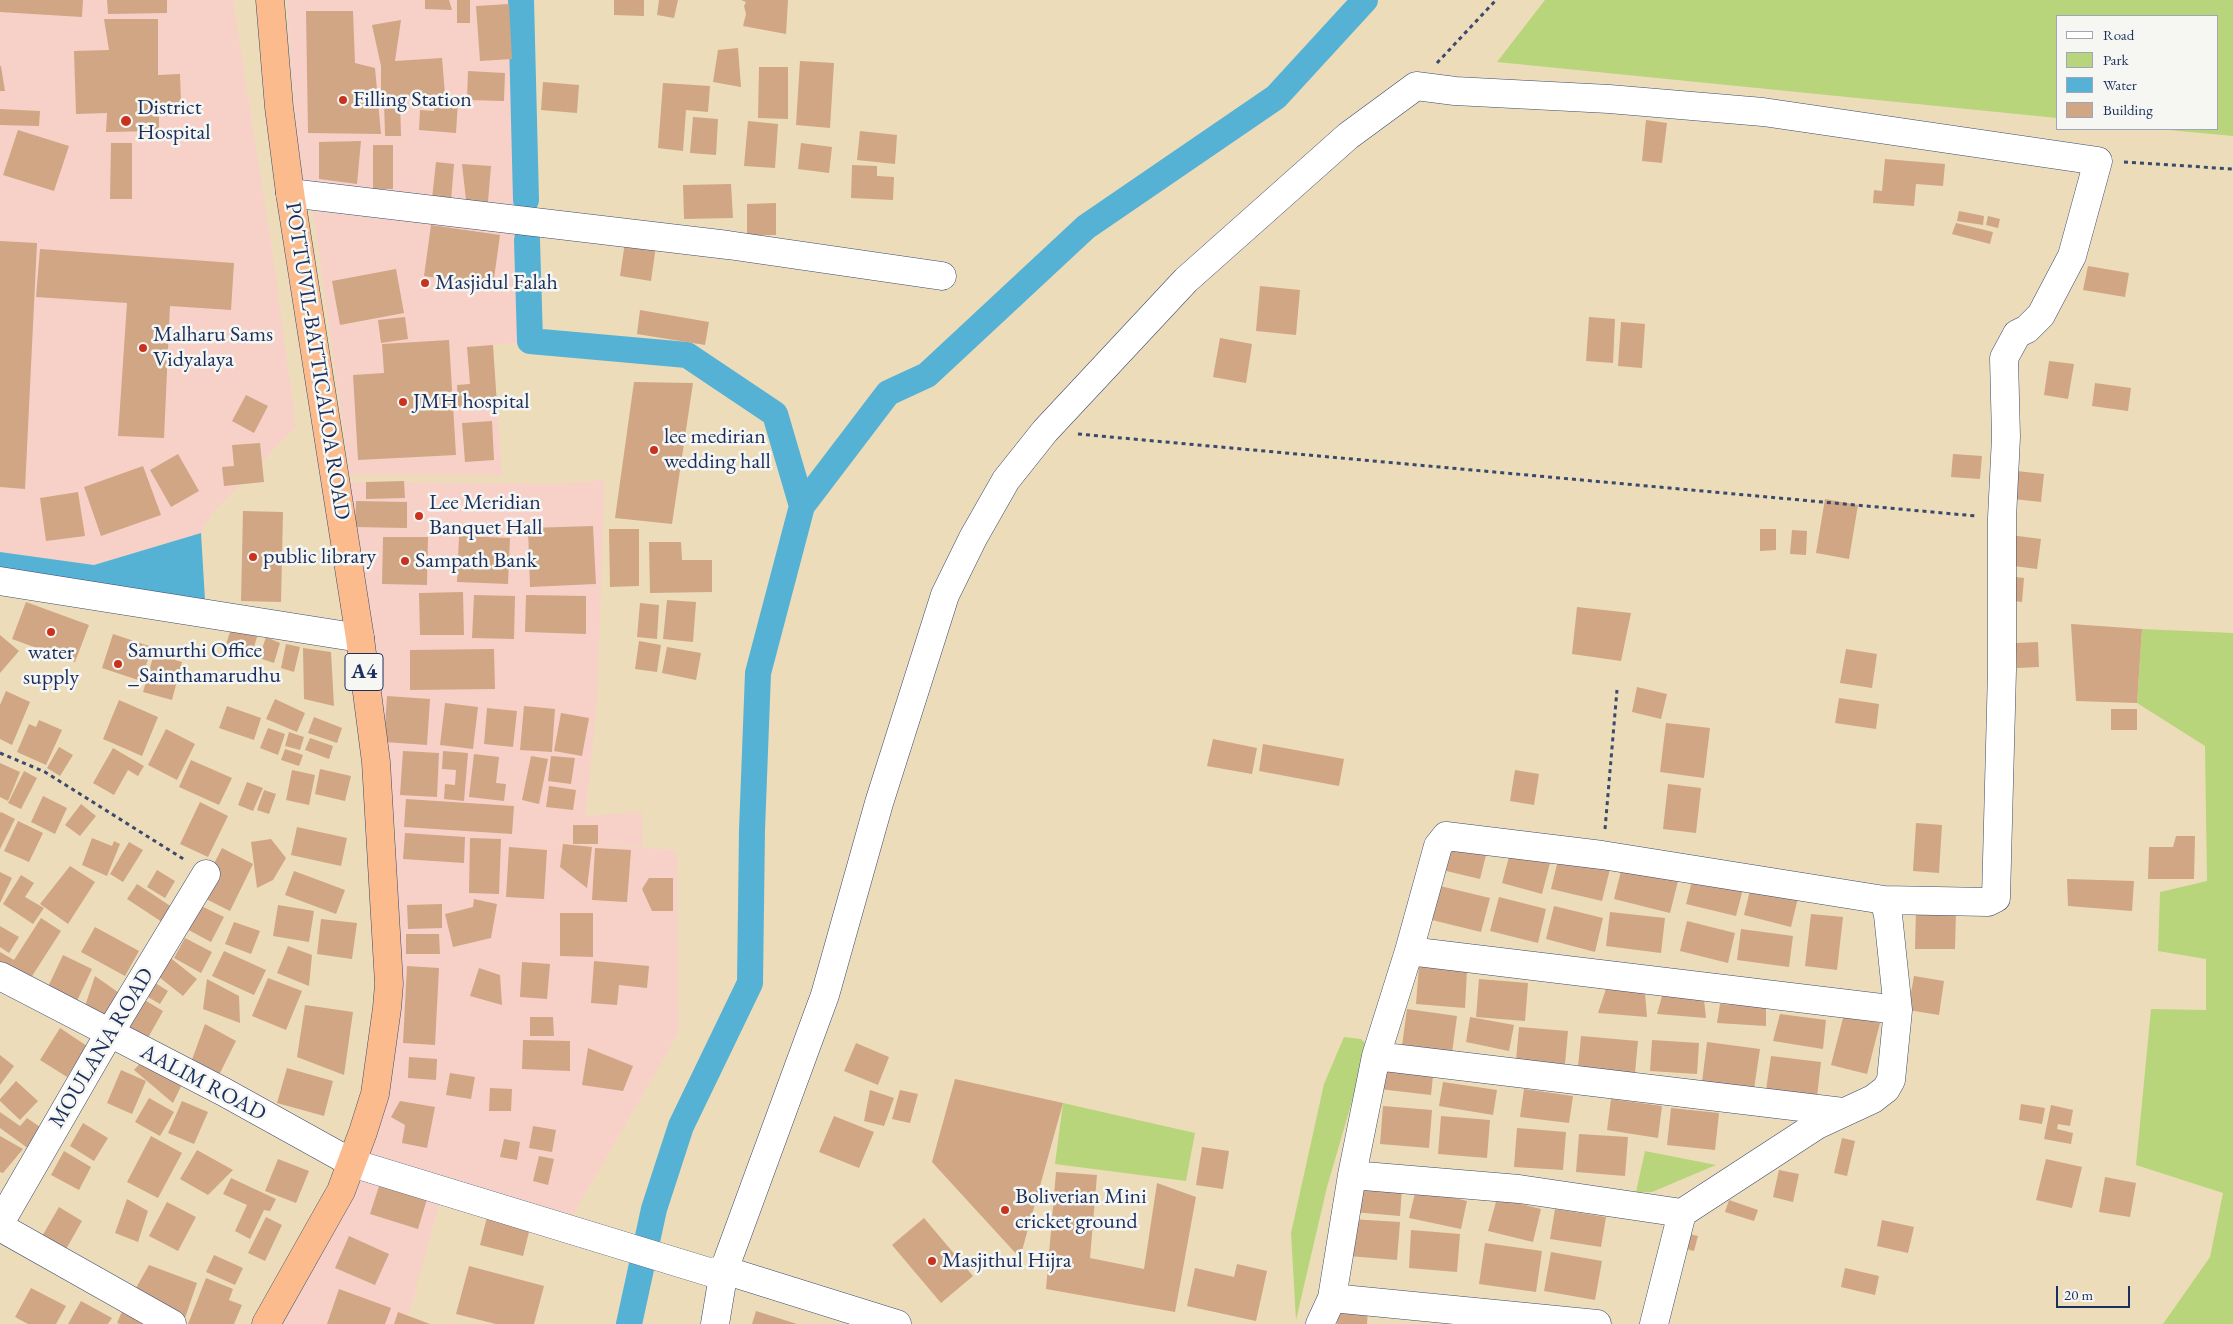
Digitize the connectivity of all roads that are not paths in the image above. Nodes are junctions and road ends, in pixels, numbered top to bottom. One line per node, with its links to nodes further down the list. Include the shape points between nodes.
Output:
1 (270, 0): 2 (highway, POTTUVIL-BATTICALOA ROAD / A4)
2 (290, 193): 3 (street, via 728,245); 5 (highway, POTTUVIL-BATTICALOA ROAD / A4)
3 (942, 276)
4 (0, 581): 5 (street)
5 (360, 638): 14 (highway, POTTUVIL-BATTICALOA ROAD / A4, via 376,762 389,984 374,1094)
6 (206, 874): 11 (street, MOULANA ROAD)
7 (1884, 900): 8 (street, via 1602,855 1446,836 1438,846); 10 (street); 19 (street, via 1988,902 1996,898 2006,437 2004,358 2017,334 2041,315 2072,256 2098,161 1763,112 1416,86 1348,136 1186,280 1045,431 1006,480 945,595 879,803 824,995)
8 (1409, 951): 10 (street); 12 (street)
9 (0, 976): 11 (street, AALIM ROAD)
10 (1898, 1010): 13 (street, via 1891,1080 1874,1099)
11 (109, 1034): 14 (street, AALIM ROAD, via 224,1092); 17 (street, MOULANA ROAD)
12 (1376, 1056): 13 (street); 15 (street)
13 (1843, 1112): 16 (street, via 1789,1142)
14 (352, 1164): 19 (street, AALIM ROAD); 23 (highway, POTTUVIL-BATTICALOA ROAD / A4, via 341,1191)
15 (1352, 1175): 16 (street, via 1519,1189); 20 (street)
16 (1682, 1213): 28 (street)
17 (0, 1223)
18 (0, 1227): 22 (street)
19 (716, 1271): 24 (street); 25 (street, AALIM ROAD)
20 (1332, 1298): 21 (street); 26 (street)
21 (1403, 1314): 27 (street)
22 (172, 1324)
23 (266, 1324)
24 (715, 1324)
25 (897, 1324)
26 (1320, 1324)
27 (1598, 1324)
28 (1654, 1324)

